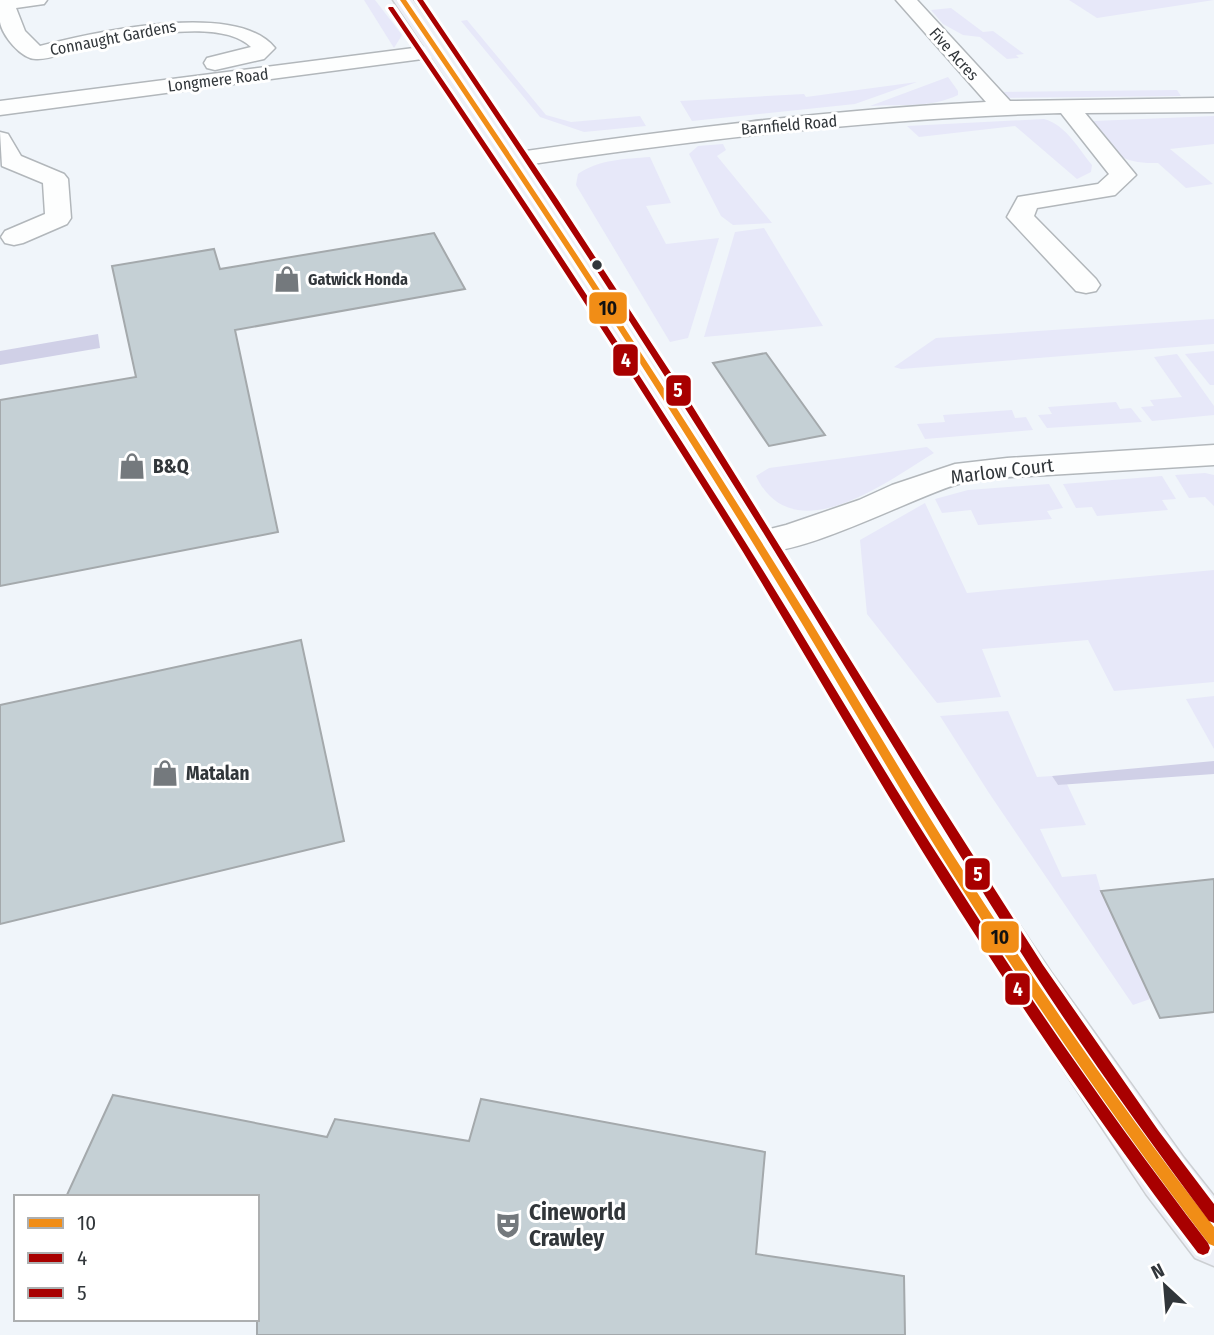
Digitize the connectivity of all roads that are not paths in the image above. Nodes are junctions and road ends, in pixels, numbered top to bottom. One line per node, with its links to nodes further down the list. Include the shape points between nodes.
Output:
1 (37, 0): 4 (street)
2 (403, 0): 5 (main road)
3 (906, 0): 12 (street, Five Acres)
4 (2, 4): 6 (street, Connaught Gardens, via 19,41)
5 (437, 51): 11 (street, Longmere Road); 14 (main road)
6 (36, 53): 7 (street, Connaught Gardens, via 152,27 220,22 244,27 260,38 264,48 256,54); 8 (street)
7 (165, 71)
8 (25, 73)
9 (1214, 105): 10 (street, Barnfield Road)
10 (1068, 107): 12 (street, Barnfield Road); 16 (street, via 1123,175 1106,190 1027,202 1020,217)
11 (0, 108)
12 (1003, 108): 14 (street, Barnfield Road, via 666,136)
13 (0, 139): 15 (street, via 11,161 55,179 58,218)
14 (512, 160): 18 (main road)
15 (14, 237)
16 (1086, 285)
17 (1214, 455): 18 (street, Marlow Court, via 955,474 871,508)
18 (758, 543): 19 (main road, via 921,813 1034,986)
19 (1214, 1240)

